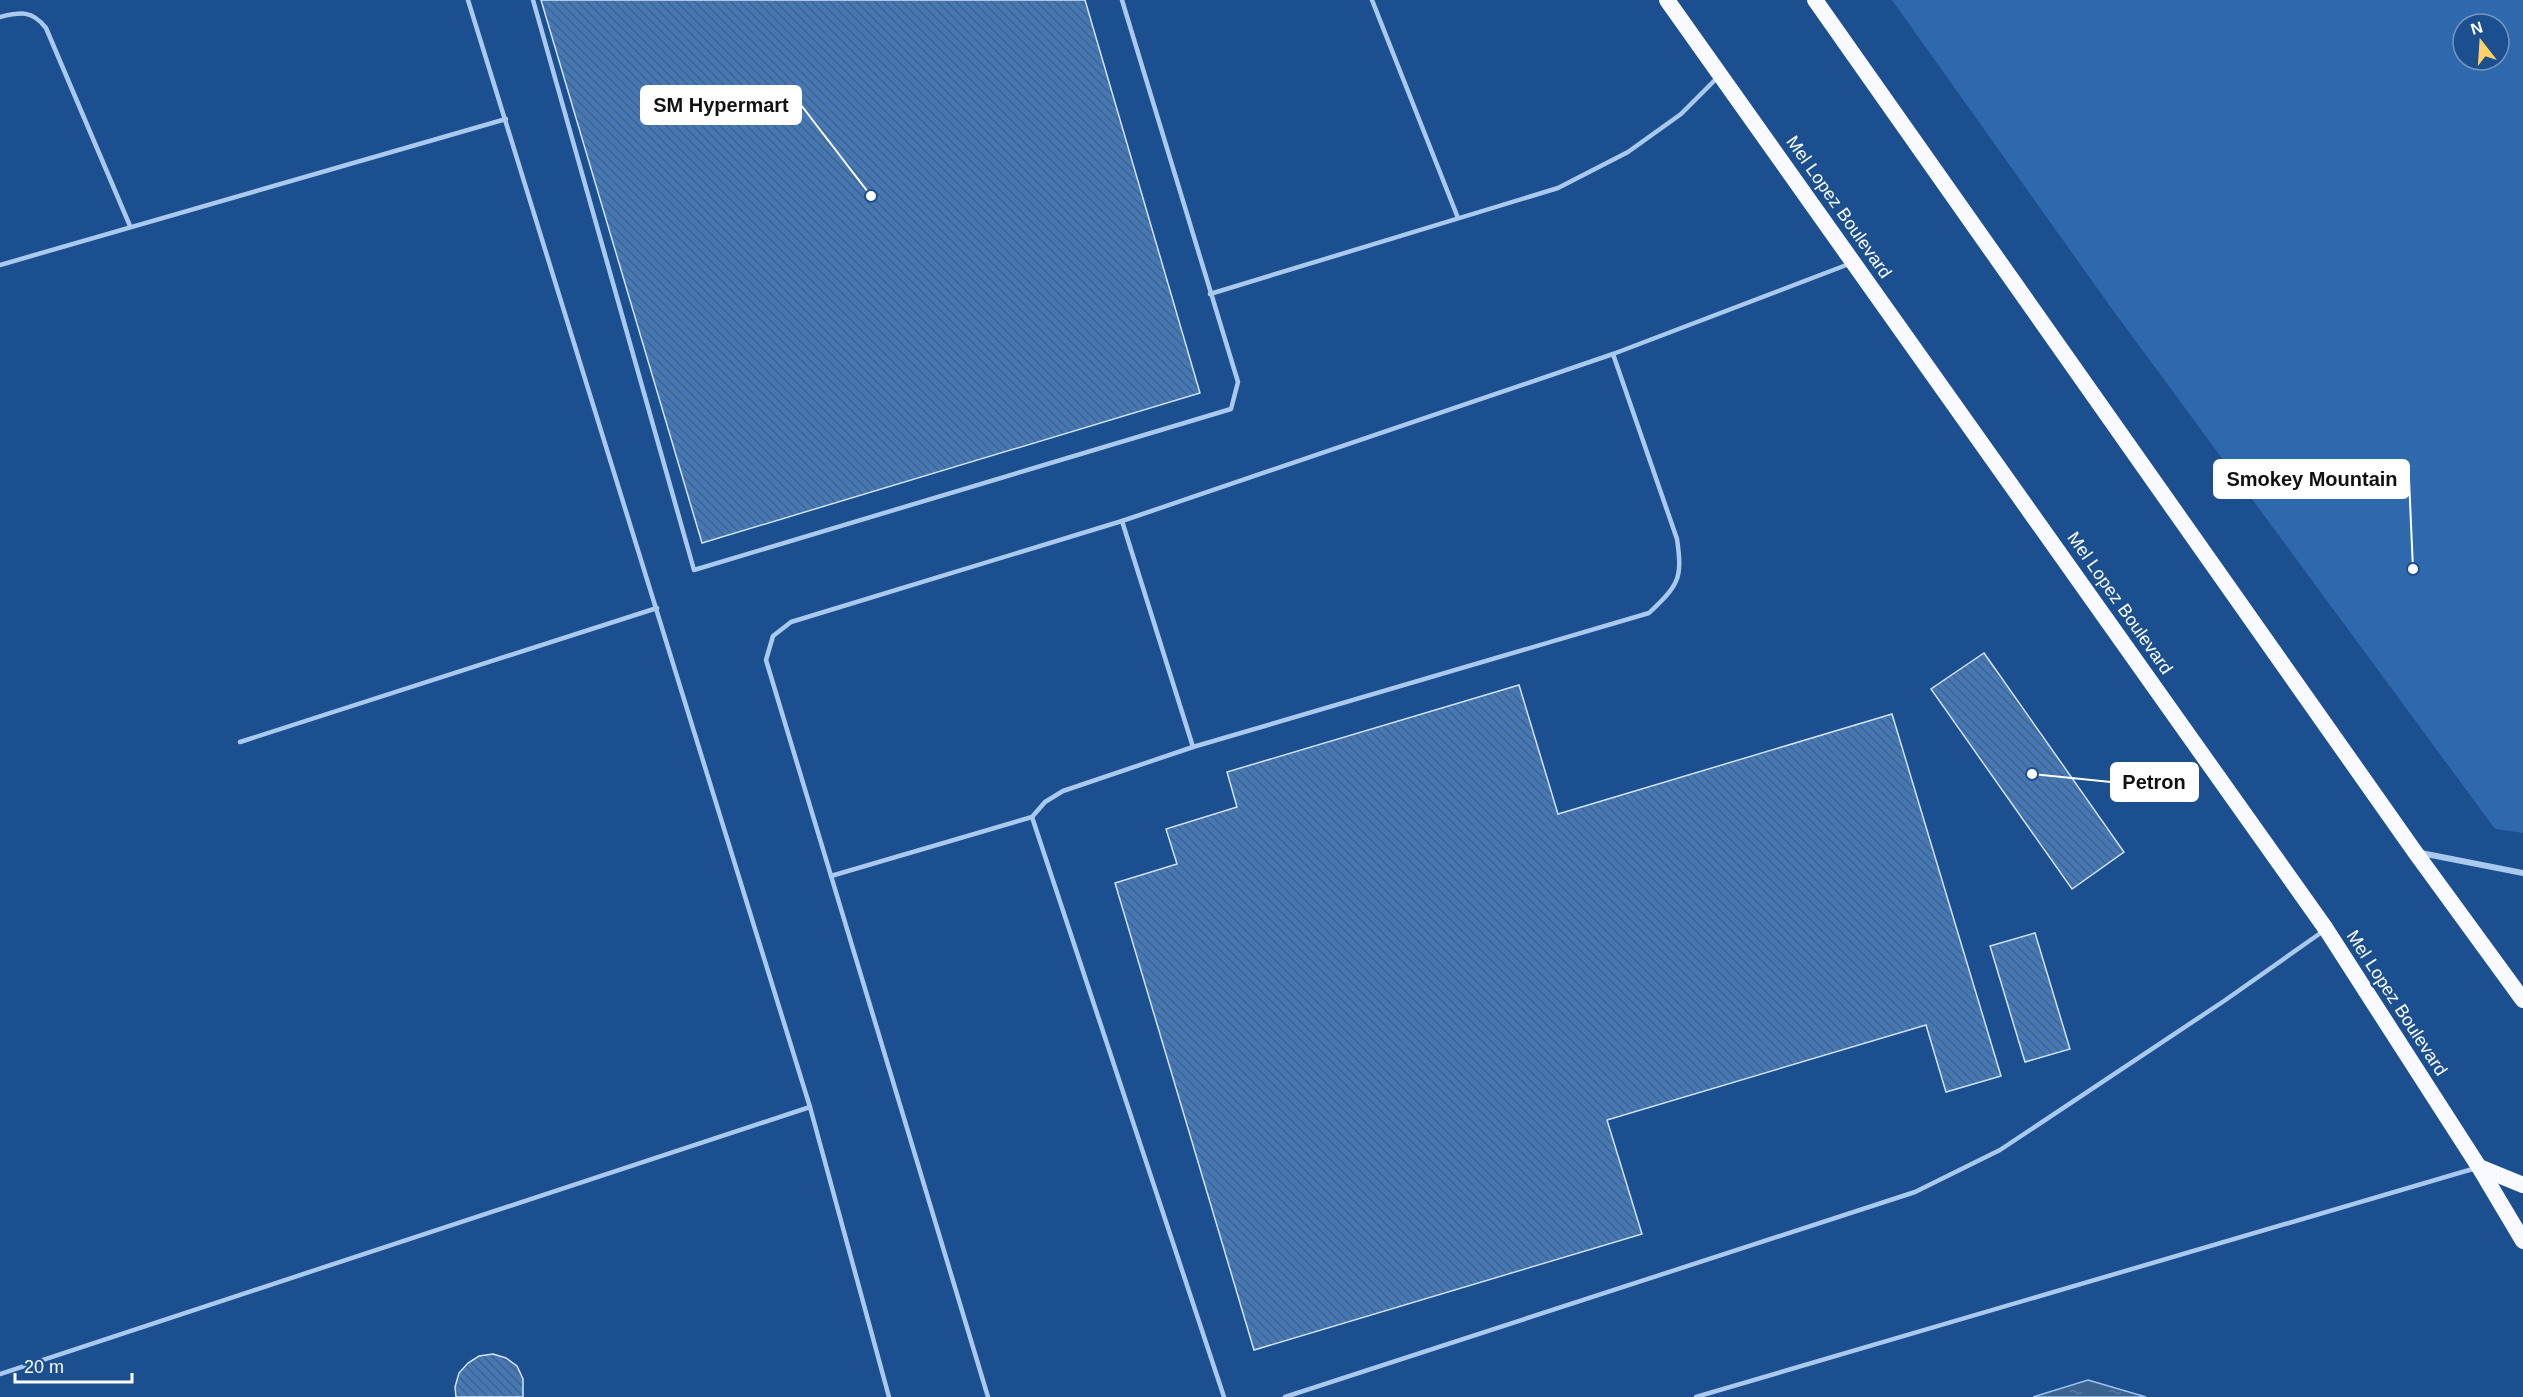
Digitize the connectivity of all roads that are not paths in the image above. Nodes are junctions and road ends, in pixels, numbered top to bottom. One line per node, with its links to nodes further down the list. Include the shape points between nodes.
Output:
1 (468, 0): 9 (lane)
2 (533, 0): 14 (lane, via 694,570 1231,409 1238,382)
3 (1122, 0): 14 (lane)
4 (1372, 0): 10 (lane)
5 (1667, 0): 8 (highway, Mel Lopez Boulevard)
6 (1815, 0): 21 (highway)
7 (0, 17): 11 (lane, via 23,12 38,18 46,28)
8 (1720, 74): 10 (lane, via 1681,114 1629,152 1558,188); 12 (highway, Mel Lopez Boulevard)
9 (506, 119): 11 (lane); 17 (lane)
10 (1458, 219): 14 (lane)
11 (130, 226): 13 (lane)
12 (1854, 262): 15 (lane); 24 (highway, Mel Lopez Boulevard)
13 (0, 265)
14 (1210, 294)
15 (1612, 354): 16 (lane); 19 (lane, via 1677,539 1682,568 1670,593 1649,613)
16 (1122, 521): 19 (lane); 23 (lane, via 791,622 773,636 766,660)
17 (657, 608): 18 (lane); 26 (lane)
18 (240, 742)
19 (1193, 747): 20 (lane, via 1063,791 1045,802)
20 (1032, 817): 23 (lane); 33 (lane)
21 (2415, 852): 22 (street); 25 (highway)
22 (2523, 873)
23 (831, 876): 32 (lane)
24 (2326, 929): 27 (highway, Mel Lopez Boulevard); 34 (lane, via 2000,1150 1915,1192)
25 (2523, 1000)
26 (810, 1107): 30 (lane); 31 (lane)
27 (2479, 1167): 28 (highway); 29 (highway, Mel Lopez Boulevard); 35 (lane)
28 (2523, 1185)
29 (2523, 1241)
30 (0, 1374)
31 (889, 1397)
32 (988, 1397)
33 (1224, 1397)
34 (1285, 1397)
35 (1696, 1397)

